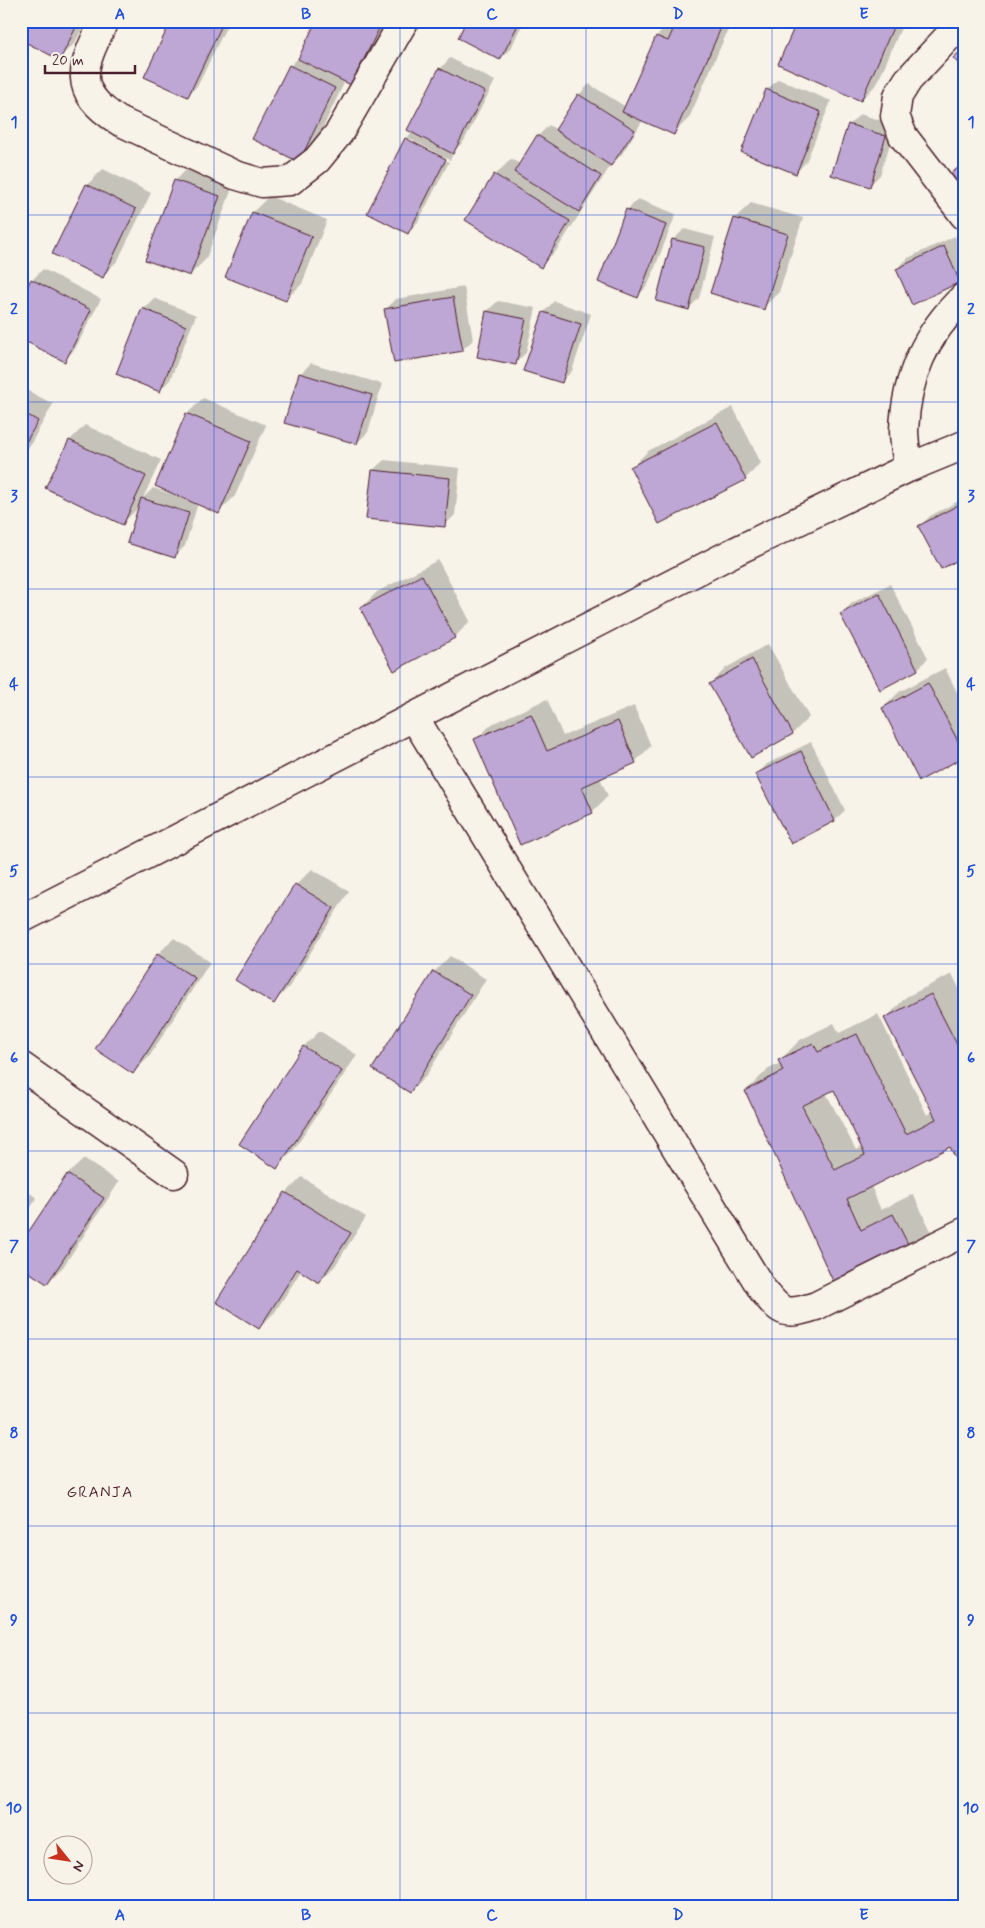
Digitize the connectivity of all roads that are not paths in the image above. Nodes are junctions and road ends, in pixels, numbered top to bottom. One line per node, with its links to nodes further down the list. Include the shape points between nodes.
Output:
1 (104, 21): 2 (street, via 85,69 88,92 102,110 235,175 262,183 290,181 317,160 339,133)
2 (404, 21)
3 (950, 24): 4 (street, via 898,96 895,116 903,136)
4 (964, 215)
5 (964, 297): 7 (street, via 924,347 908,392 904,432)
6 (964, 445): 7 (street)
7 (908, 468): 8 (street, via 736,551)
8 (414, 717): 9 (street); 12 (street, via 776,1308 794,1313 816,1306)
9 (21, 919)
10 (21, 1066): 11 (street)
11 (174, 1174)
12 (964, 1232)

